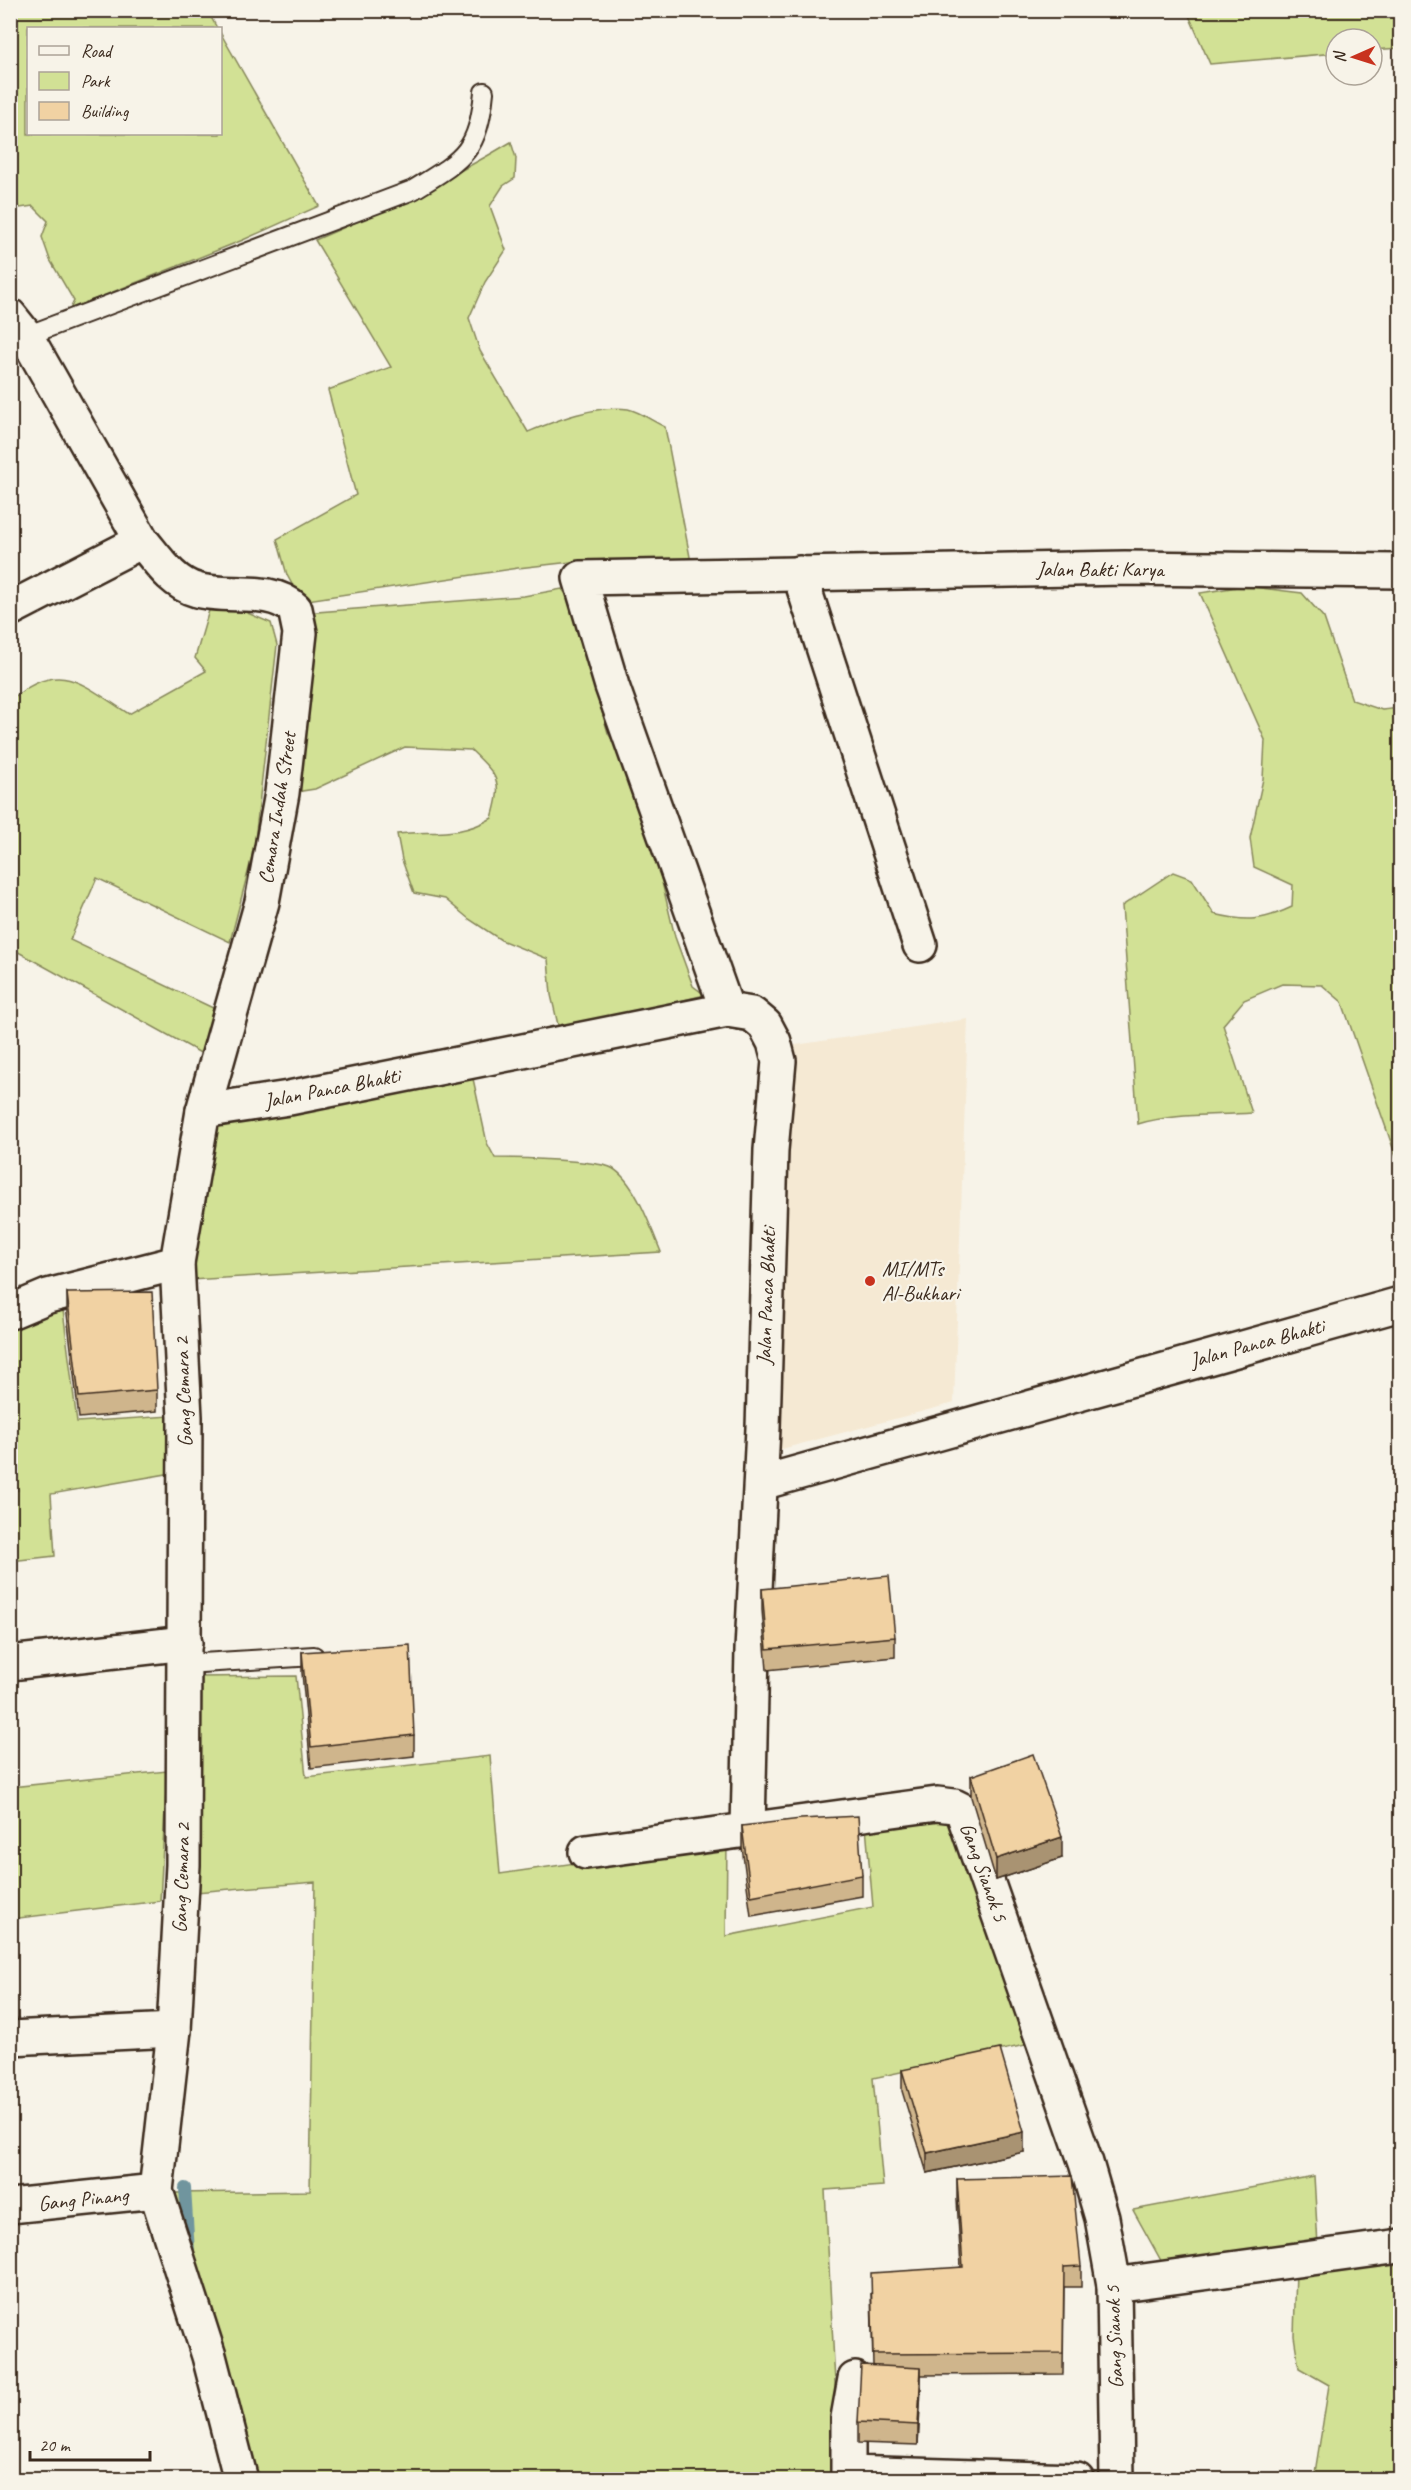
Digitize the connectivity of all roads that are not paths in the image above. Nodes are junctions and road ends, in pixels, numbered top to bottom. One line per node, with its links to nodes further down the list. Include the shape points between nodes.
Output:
1 (484, 92): 2 (lane, via 481,121 466,154 413,190)
2 (18, 326): 3 (street, Cemara Indah Street)
3 (142, 541): 6 (street); 9 (street, Cemara Indah Street, via 182,583 197,590 279,598 295,609 299,619 282,793 262,902)
4 (1401, 572): 5 (street, Jalan Bakti Karya, via 1125,568)
5 (799, 573): 7 (street); 8 (street, Jalan Bakti Karya, via 580,578 612,686)
6 (10, 609)
7 (920, 945)
8 (727, 1010): 9 (street, Jalan Panca Bhakti, via 289,1098); 13 (street, Jalan Panca Bhakti, via 752,1014 765,1025 779,1061 771,1150)
9 (203, 1111): 10 (street, Cemara Indah Street)
10 (177, 1263): 12 (street, via 48,1296); 14 (street, Gang Cemara 2, via 185,1417)
11 (1401, 1304): 13 (street, Jalan Panca Bhakti)
12 (10, 1312)
13 (761, 1482): 17 (street)
14 (185, 1653): 15 (lane); 16 (street); 19 (street, Gang Cemara 2, via 183,1865)
15 (314, 1656)
16 (10, 1663)
17 (748, 1829): 18 (street); 24 (street, Gang Sianok 5, via 937,1804 962,1810 1086,2163 1102,2218)
18 (586, 1852)
19 (174, 2030): 20 (street); 21 (street, Gang Cemara 2)
20 (10, 2038)
21 (156, 2191): 22 (street, Gang Pinang); 26 (street, Gang Cemara 2, via 209,2356)
22 (10, 2206)
23 (1401, 2246): 24 (street)
24 (1114, 2285): 28 (street, Gang Sianok 5)
25 (855, 2379): 27 (street, via 848,2418 848,2473)
26 (241, 2480)
27 (1077, 2480)
28 (1117, 2480)

